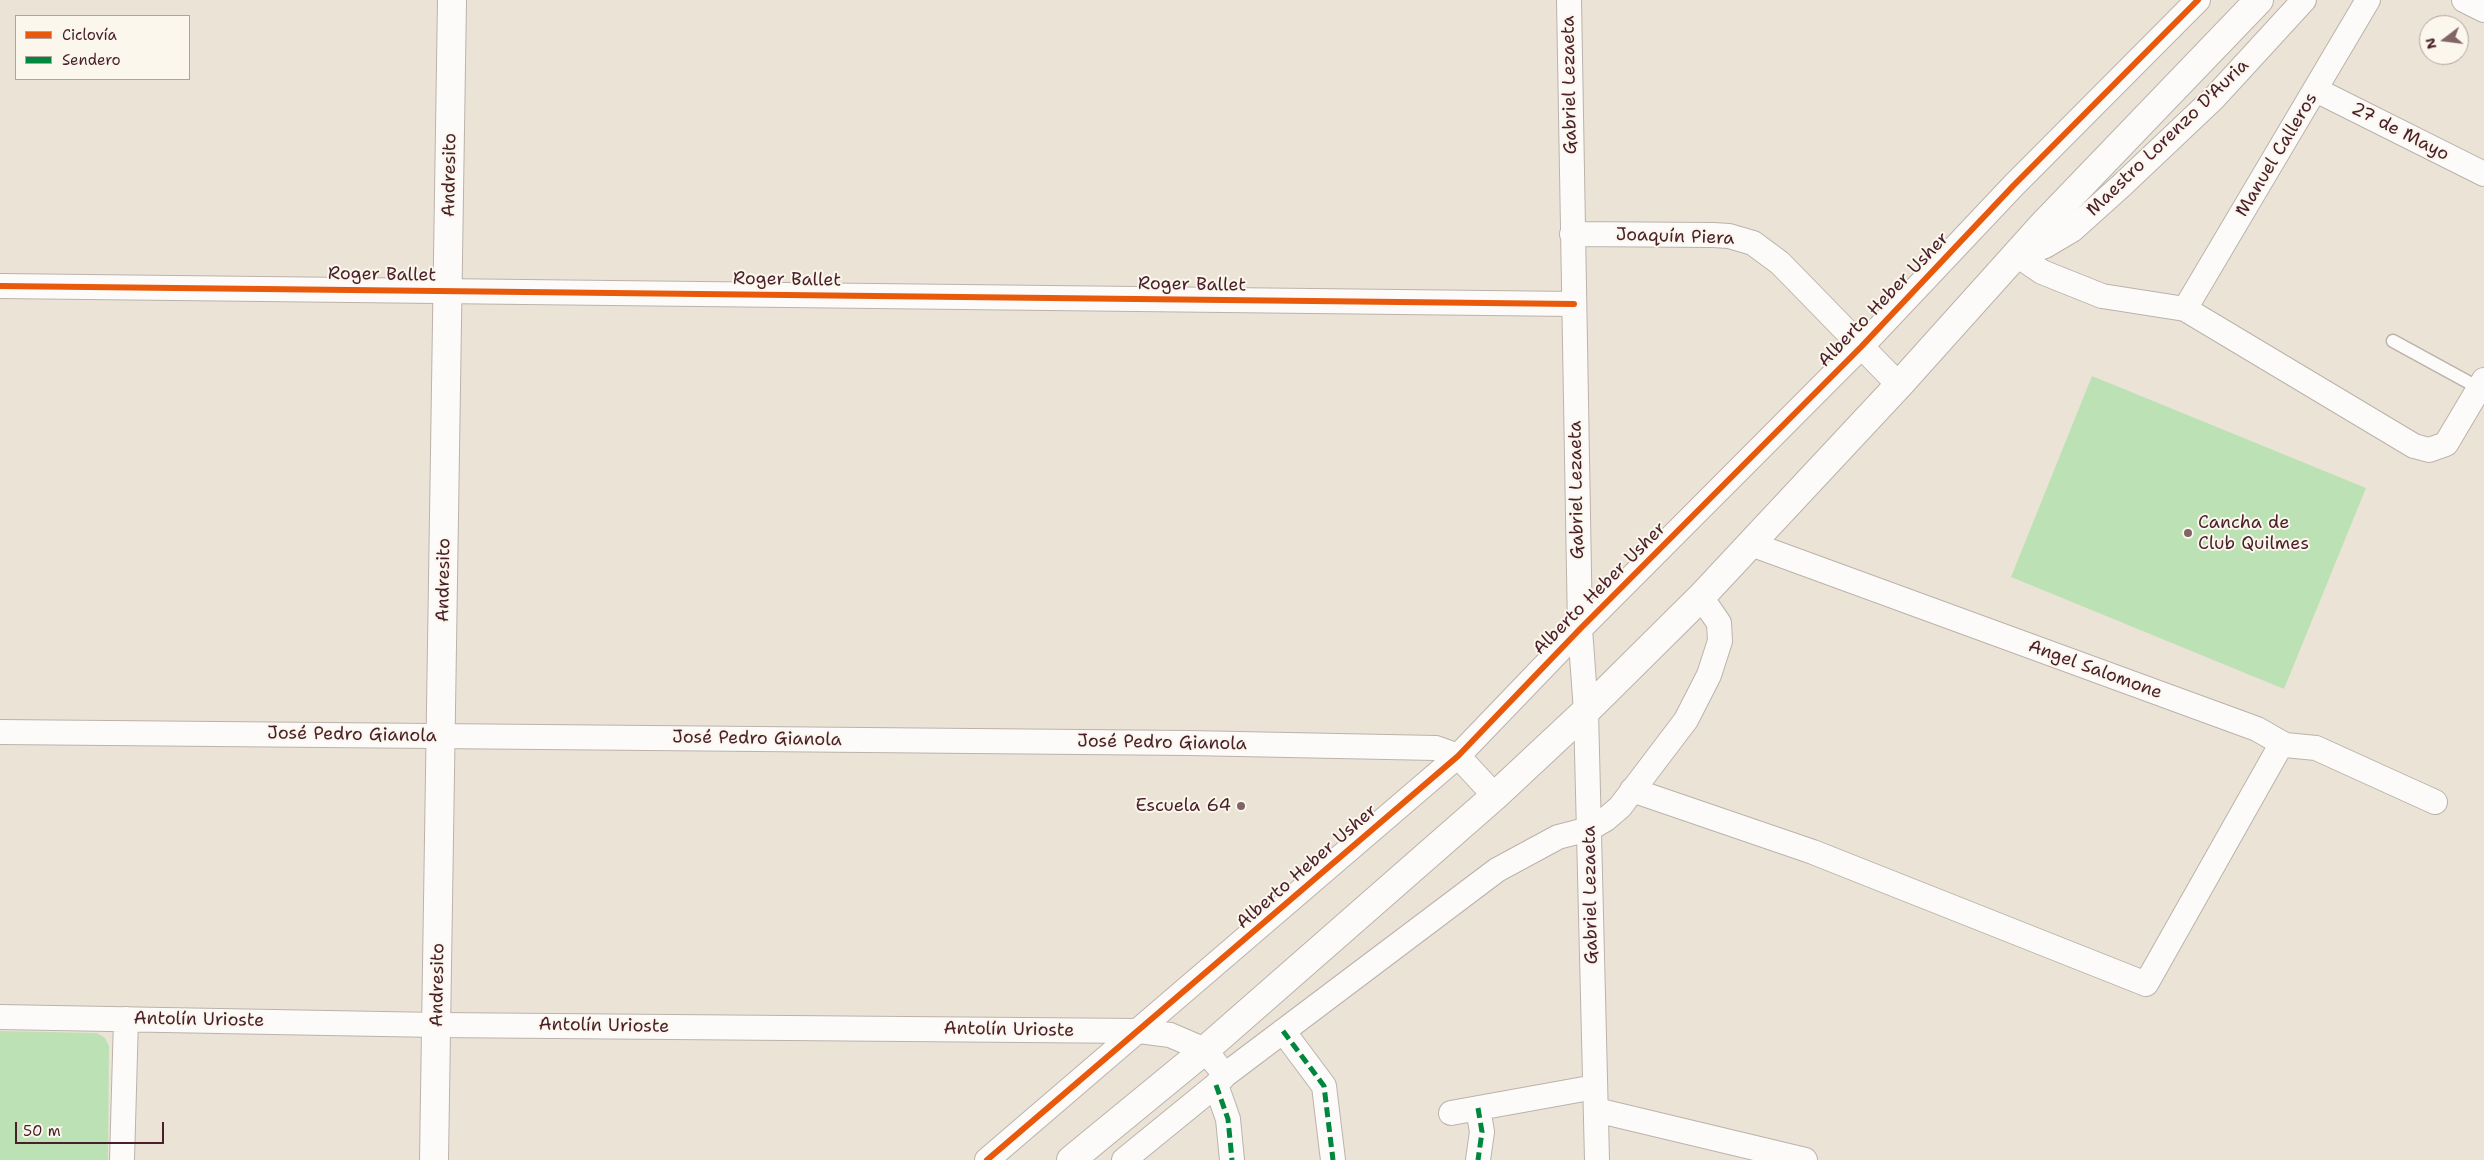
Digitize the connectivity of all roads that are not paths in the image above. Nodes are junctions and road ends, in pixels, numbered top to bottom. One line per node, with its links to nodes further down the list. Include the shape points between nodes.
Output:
1 (452, 0): 14 (street, Andresito)
2 (1569, 0): 11 (street, Gabriel Lezaeta)
3 (2198, 0): 18 (street, Alberto Heber Usher, via 2013,186)
4 (2258, 0): 12 (street)
5 (2304, 0): 12 (street, Maestro Lorenzo D'Auria, via 2214,98 2122,186 2072,230 2045,246)
6 (2368, 0): 9 (street, Manuel Calleros)
7 (2464, 0): 8 (street)
8 (2484, 10)
9 (2316, 90): 10 (street, 27 de Mayo); 16 (street, Manuel Calleros)
10 (2484, 174)
11 (1572, 234): 15 (street, Gabriel Lezaeta); 18 (street, Joaquín Piera, via 1729,236 1753,243 1780,263)
12 (2016, 256): 16 (street, via 2042,272 2102,296); 20 (street)
13 (0, 286): 14 (street, Roger Ballet)
14 (448, 291): 15 (street, Roger Ballet); 26 (street, Andresito)
15 (1574, 304): 23 (street, Gabriel Lezaeta)
16 (2185, 309): 19 (street, via 2414,446 2429,450 2446,444)
17 (2393, 341): 19 (lane)
18 (1861, 347): 20 (street, Joaquín Piera); 23 (street, Alberto Heber Usher)
19 (2482, 384)
20 (1899, 385): 21 (street)
21 (1751, 544): 22 (street); 27 (street, Angel Salomone, via 2257,729)
22 (1701, 597): 24 (street); 29 (street, via 1719,623 1720,641 1709,676 1686,720)
23 (1580, 629): 24 (street, Gabriel Lezaeta); 28 (street, Alberto Heber Usher)
24 (1586, 711): 30 (street); 32 (street, Gabriel Lezaeta)
25 (0, 732): 26 (street, José Pedro Gianola)
26 (442, 736): 28 (street, José Pedro Gianola, via 1189,743 1436,748); 35 (street, Andresito)
27 (2282, 743): 29 (street, via 2146,984 1813,852); 31 (street, Angel Salomone, via 2316,748)
28 (1458, 756): 30 (street, José Pedro Gianola); 36 (street, Alberto Heber Usher)
29 (1632, 790): 32 (street, via 1620,807)
30 (1495, 796): 38 (street)
31 (2435, 802)
32 (1589, 829): 37 (street, via 1558,837 1497,870); 40 (street, Gabriel Lezaeta)
33 (0, 1017): 34 (street, Antolín Urioste)
34 (126, 1019): 35 (street, Antolín Urioste); 46 (street)
35 (437, 1025): 36 (street, Antolín Urioste); 47 (street, Andresito)
36 (1140, 1031): 38 (street, Antolín Urioste, via 1170,1035); 45 (street, Alberto Heber Usher)
37 (1283, 1031): 39 (street); 50 (street, via 1324,1086)
38 (1205, 1050): 39 (street); 44 (street)
39 (1220, 1080): 48 (street); 49 (street)
40 (1595, 1087): 41 (street); 42 (street, Gabriel Lezaeta)
41 (1478, 1108): 43 (street); 51 (street, via 1482,1132)
42 (1596, 1110): 52 (street, Gabriel Lezaeta); 53 (street)
43 (1451, 1113)
44 (1081, 1158)
45 (990, 1159)
46 (122, 1160)
47 (434, 1160)
48 (1124, 1160)
49 (1232, 1160)
50 (1333, 1160)
51 (1478, 1160)
52 (1597, 1160)
53 (1805, 1160)

